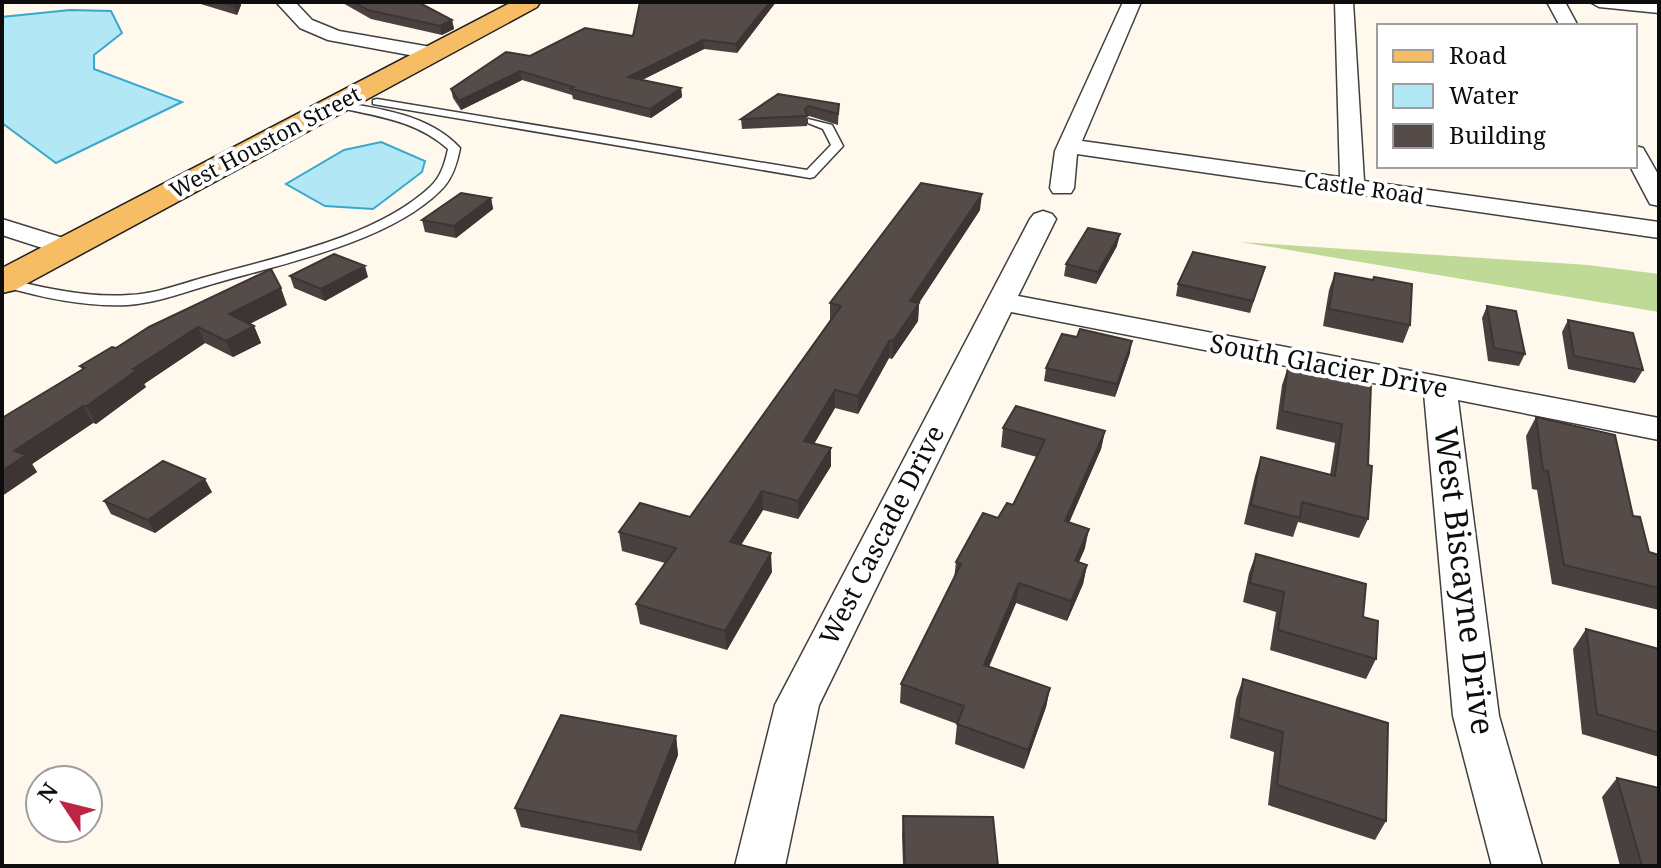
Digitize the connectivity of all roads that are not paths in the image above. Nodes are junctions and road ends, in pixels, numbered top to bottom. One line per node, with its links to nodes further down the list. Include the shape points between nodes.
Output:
1 (285, 2): 9 (street, via 306,24 335,36)
2 (529, 2): 9 (main road, West Houston Street)
3 (1132, 2): 12 (street, West Cascade Drive)
4 (1344, 2): 14 (street)
5 (1556, 2): 8 (street)
6 (1599, 2): 7 (street)
7 (1659, 8)
8 (1568, 24)
9 (431, 53): 10 (main road, West Houston Street)
10 (342, 101): 11 (lane, via 810,174 837,146 828,127); 18 (main road, West Houston Street); 19 (lane, via 441,135 454,148 450,168 434,190 339,241 133,300 80,300)
11 (812, 121)
12 (1069, 146): 14 (street, Castle Road); 20 (street, West Cascade Drive, via 1052,204)
13 (1637, 157): 15 (street)
14 (1352, 187): 17 (street, Castle Road)
15 (1659, 199)
16 (2, 227): 18 (street)
17 (1659, 230)
18 (67, 248): 19 (main road, West Houston Street)
19 (2, 282)
20 (1000, 301): 21 (street, South Glacier Drive); 23 (street, West Cascade Drive, via 797,705)
21 (1440, 388): 22 (street, South Glacier Drive); 24 (street, West Biscayne Drive, via 1476,716)
22 (1659, 429)
23 (760, 866)
24 (1517, 866)

